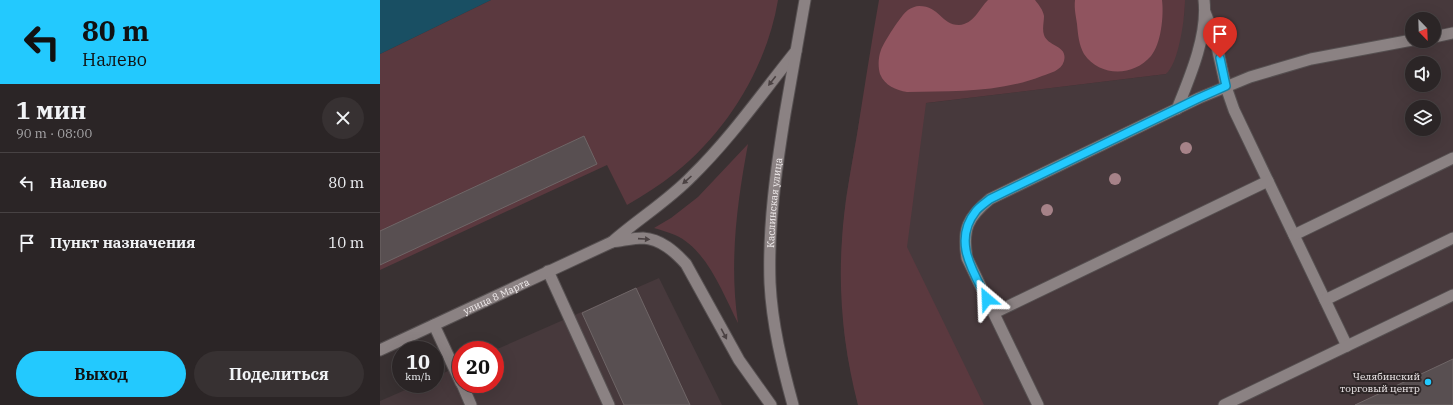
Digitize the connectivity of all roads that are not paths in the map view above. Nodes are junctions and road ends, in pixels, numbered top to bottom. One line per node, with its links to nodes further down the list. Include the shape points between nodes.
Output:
1 (805, 0): 7 (street, Каслинская улица)
2 (1204, 0): 3 (street)
3 (1205, 12): 8 (street, via 1218,47); 9 (street, via 1195,59)
4 (1453, 33): 5 (street)
5 (1441, 36)
6 (1405, 41): 8 (street, via 1311,59)
7 (796, 51): 14 (street, one-way to 14, via 711,157 663,202); 27 (street, Каслинская улица, via 776,170 770,254 773,314)
8 (1226, 86): 9 (street); 11 (street, via 1234,110)
9 (1177, 109): 18 (street, via 990,199 976,211 968,225 964,242 967,258)
10 (1453, 158): 12 (street)
11 (1268, 181): 12 (street); 18 (street)
12 (1294, 235): 17 (street)
13 (1453, 238): 17 (street)
14 (612, 242): 15 (street, улица 8 Марта); 26 (street, one-way to 26, via 644,238 656,241 676,253 686,264 736,355)
15 (548, 271): 19 (street, улица 8 Марта); 25 (street)
16 (1453, 295): 20 (street)
17 (1325, 300): 20 (street)
18 (994, 313): 28 (street)
19 (434, 325): 21 (street, улица 8 Марта); 22 (street)
20 (1347, 346): 29 (street)
21 (380, 350)
22 (452, 364)
23 (466, 393): 24 (street)
24 (471, 405)
25 (609, 405)
26 (771, 405)
27 (792, 405)
28 (1038, 405)
29 (1224, 405)

